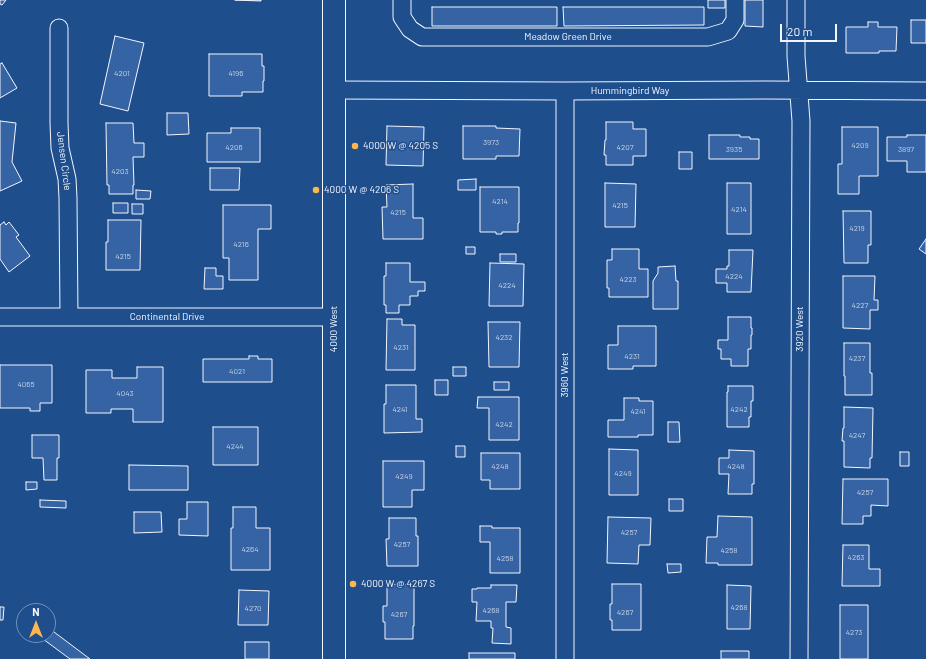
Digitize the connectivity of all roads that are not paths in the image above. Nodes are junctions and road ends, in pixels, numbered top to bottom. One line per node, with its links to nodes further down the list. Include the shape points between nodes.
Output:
1 (334, 0): 6 (street, 4000 West)
2 (402, 0): 3 (street, Meadow Green Drive, via 402,17 410,29 422,37 708,37 728,31 735,20)
3 (735, 0)
4 (796, 0): 7 (street, 3920 West)
5 (59, 28): 11 (street, Jensen Circle, via 60,148 67,179)
6 (335, 90): 8 (street, Hummingbird Way); 12 (street, 4000 West)
7 (798, 90): 8 (street, Hummingbird Way); 9 (street, Hummingbird Way); 15 (street, 3920 West, via 801,121)
8 (565, 91): 14 (street, 3960 West)
9 (926, 91)
10 (0, 317): 11 (street, Continental Drive)
11 (69, 317): 12 (street, Continental Drive)
12 (334, 317): 13 (street, 4000 West)
13 (334, 659)
14 (565, 659)
15 (799, 659)

